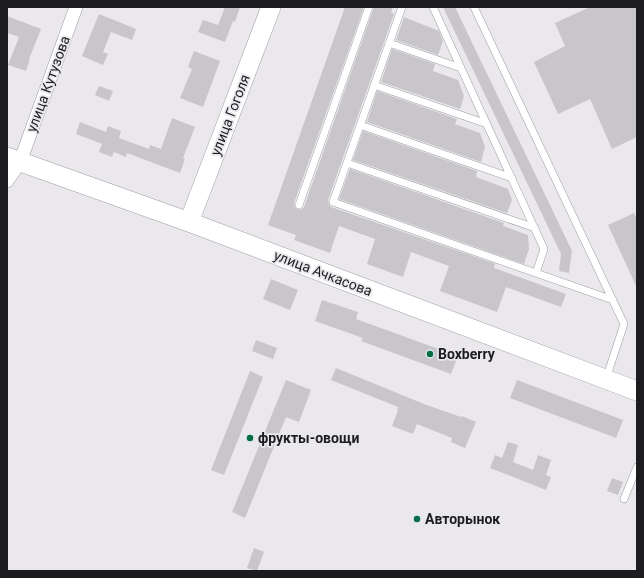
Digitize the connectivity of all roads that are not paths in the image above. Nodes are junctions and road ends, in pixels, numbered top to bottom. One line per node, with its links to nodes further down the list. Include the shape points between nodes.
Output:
1 (76, 7): 12 (street, улица Кутузова)
2 (271, 7): 17 (main road, улица Гоголя)
3 (369, 7): 16 (lane)
4 (402, 7): 7 (lane)
5 (433, 7): 8 (lane)
6 (474, 7): 20 (lane)
7 (389, 43): 8 (lane); 9 (lane)
8 (461, 68): 10 (lane)
9 (374, 85): 10 (lane); 11 (lane)
10 (487, 124): 14 (lane)
11 (360, 125): 13 (lane); 14 (lane)
12 (14, 159): 15 (street, улица Кутузова); 17 (main road, улица Ачкасова)
13 (347, 163): 18 (lane); 19 (lane, via 334,202)
14 (512, 178): 18 (lane)
15 (7, 180)
16 (299, 205)
17 (188, 222): 21 (main road, улица Ачкасова)
18 (535, 228): 19 (lane, via 544,249)
19 (536, 273): 20 (lane)
20 (613, 300): 21 (lane, via 624,324)
21 (606, 380): 22 (main road, улица Ачкасова)
22 (637, 391)
23 (637, 468): 24 (lane)
24 (624, 499)

